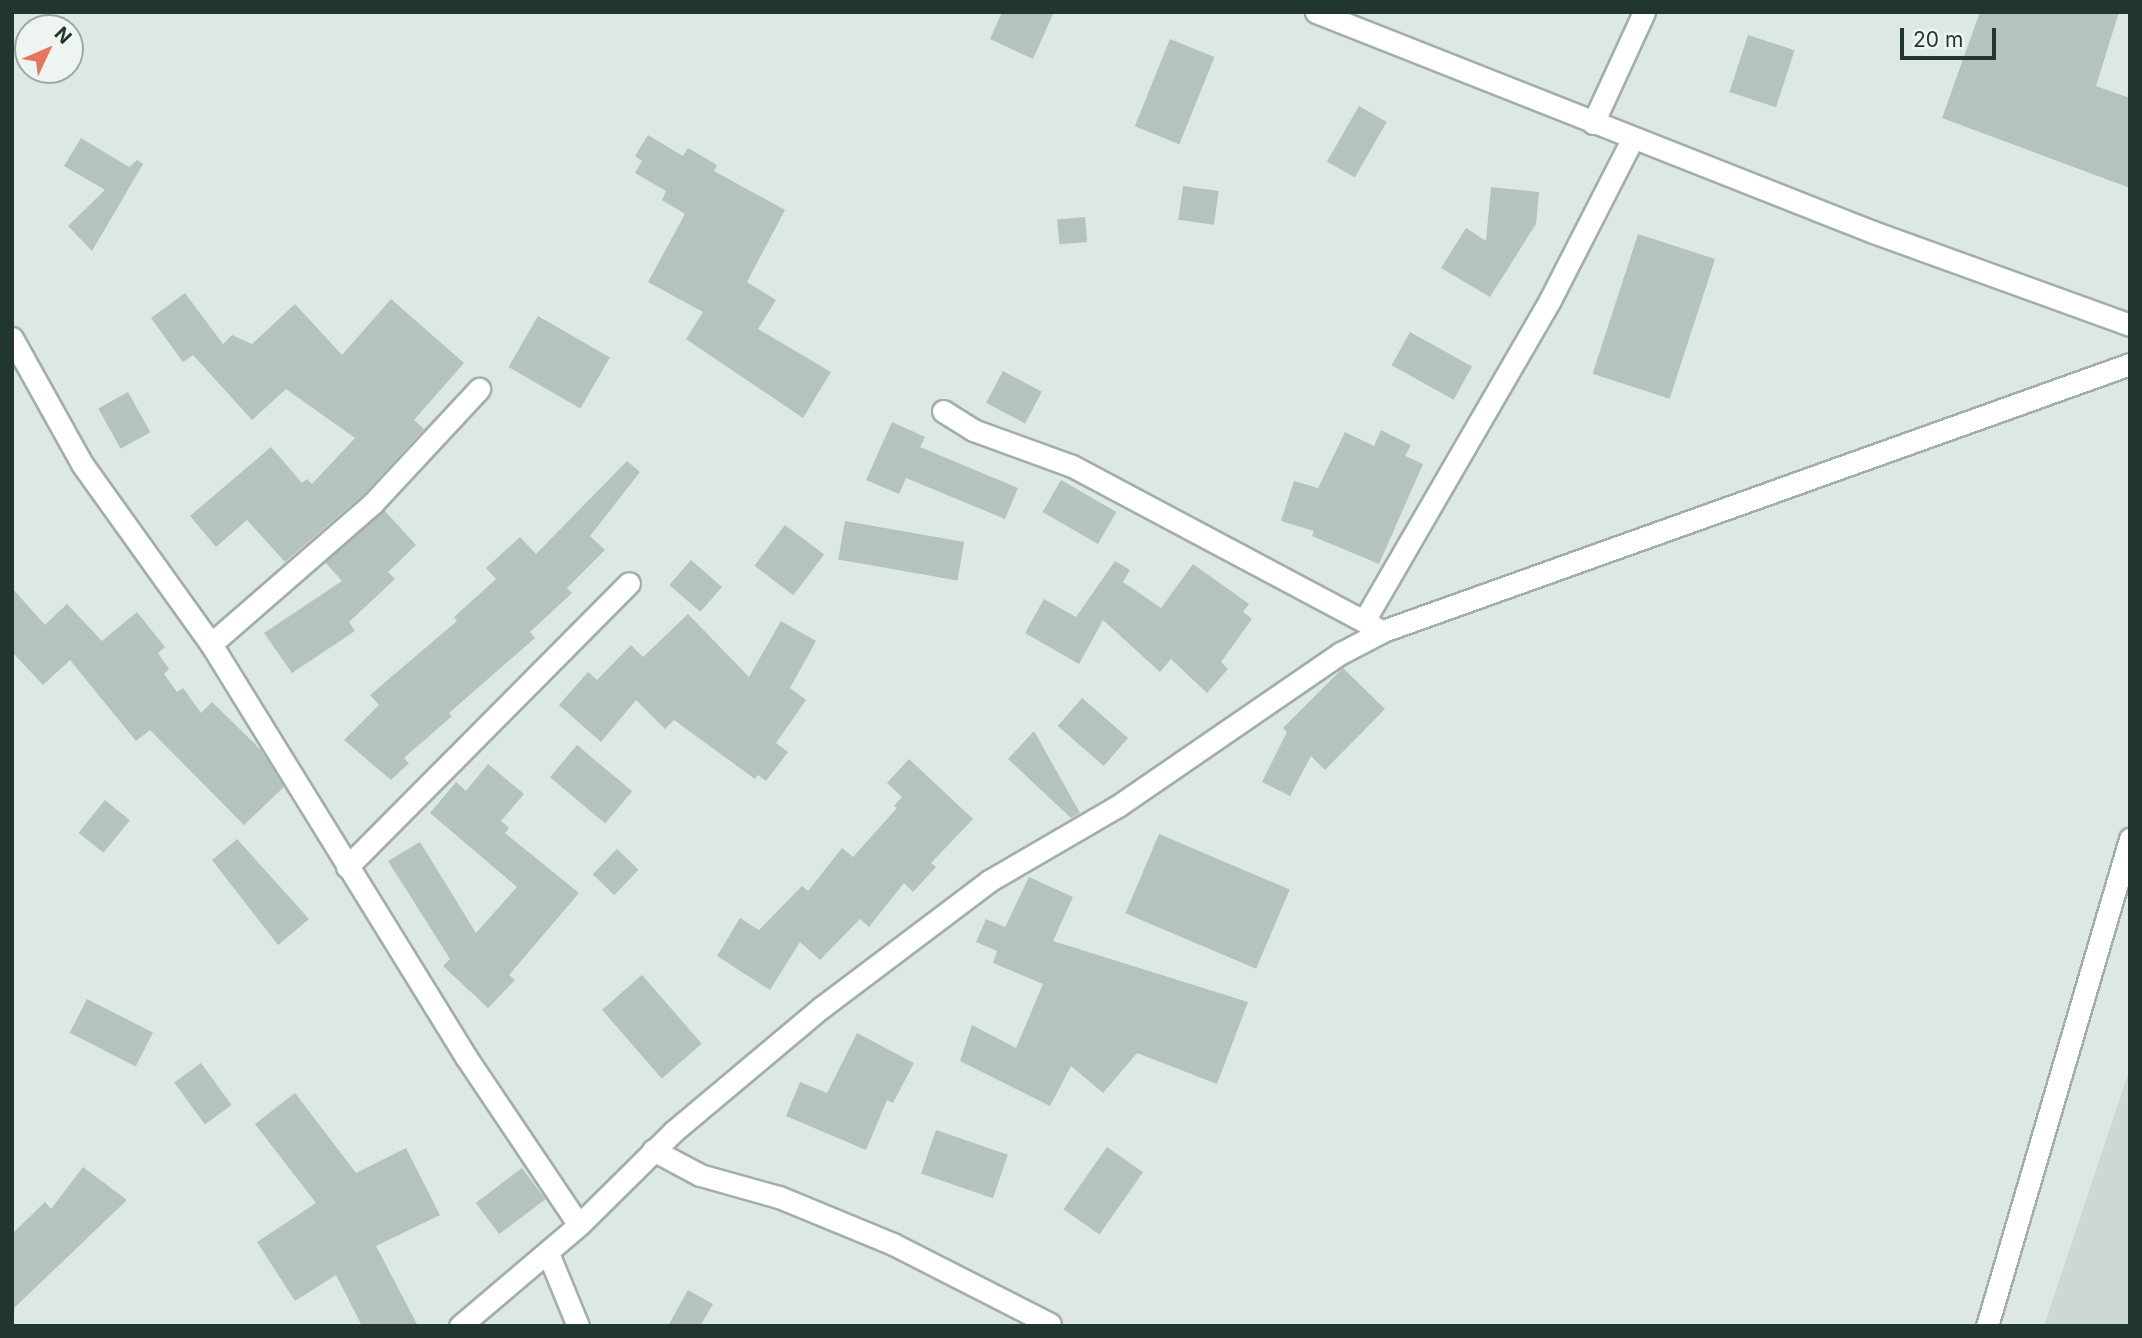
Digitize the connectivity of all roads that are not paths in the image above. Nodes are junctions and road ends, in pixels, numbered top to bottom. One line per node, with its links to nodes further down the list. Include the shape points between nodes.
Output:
1 (1316, 12): 3 (street)
2 (1644, 12): 3 (street)
3 (1593, 123): 4 (street)
4 (1633, 138): 5 (street); 11 (street, via 1550,300)
5 (2130, 325)
6 (12, 338): 13 (street, via 82,464)
7 (2130, 364): 12 (street)
8 (479, 390): 13 (street, via 373,503)
9 (943, 411): 11 (street, via 973,430 1072,466)
10 (629, 583): 15 (street)
11 (1364, 621): 12 (street)
12 (1383, 631): 16 (street, via 1341,653 1118,806 989,881 822,1006)
13 (211, 644): 15 (street)
14 (2130, 839): 22 (street)
15 (347, 867): 17 (street)
16 (653, 1150): 17 (street); 19 (street, via 699,1175 779,1197 893,1244)
17 (579, 1225): 18 (street)
18 (548, 1253): 20 (street); 21 (street)
19 (1051, 1325)
20 (460, 1326)
21 (578, 1326)
22 (1987, 1326)

